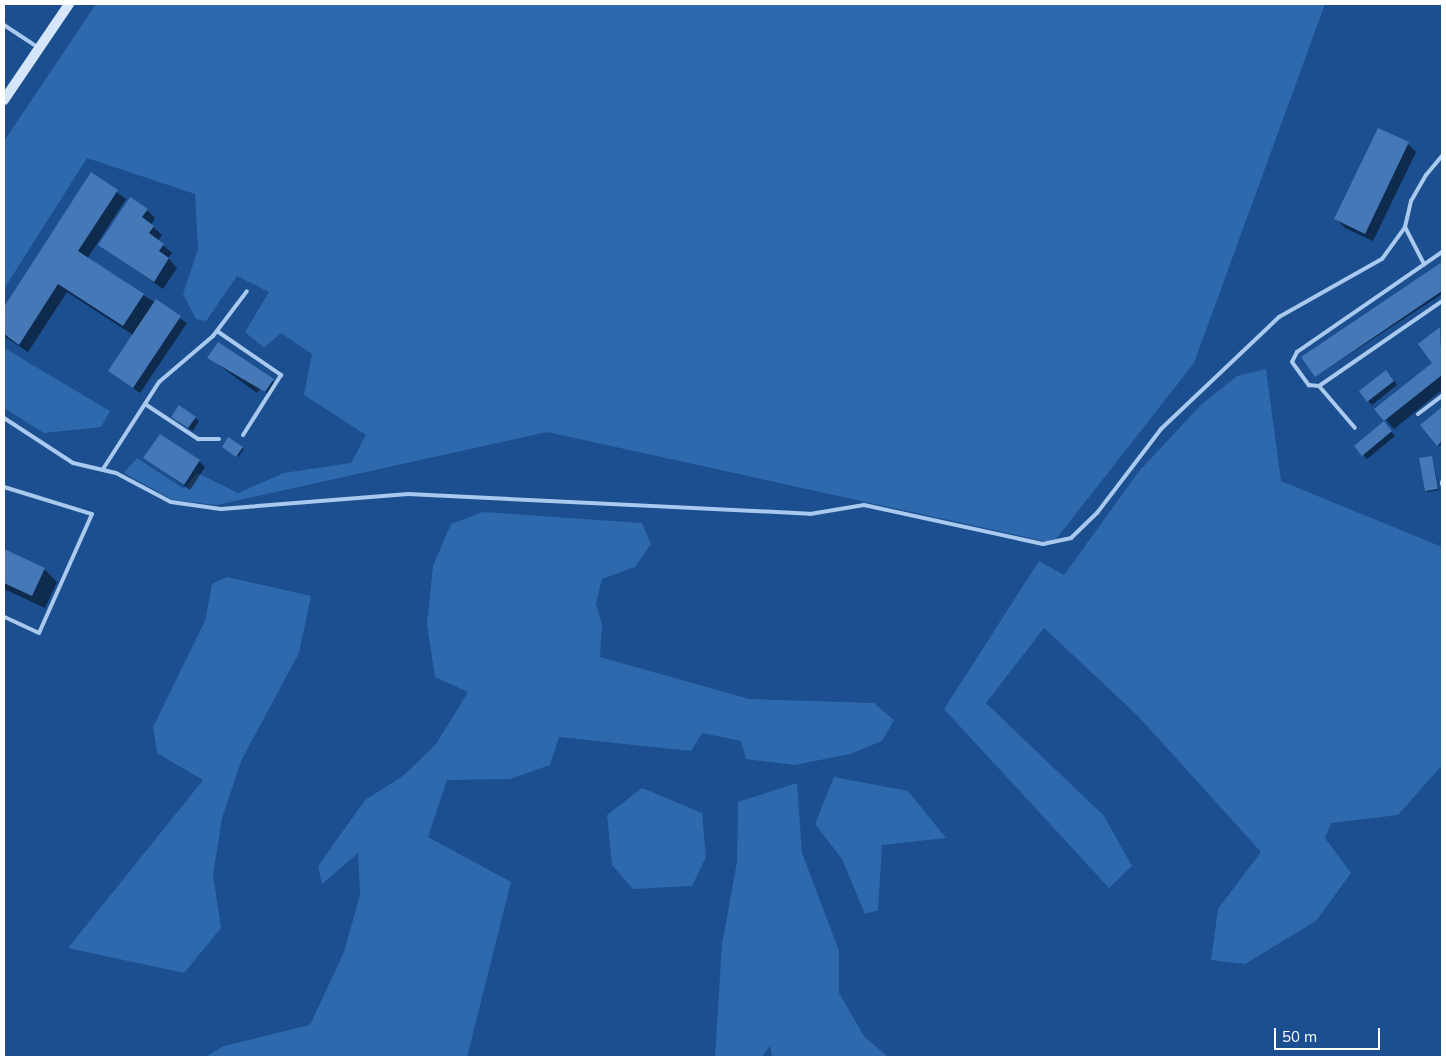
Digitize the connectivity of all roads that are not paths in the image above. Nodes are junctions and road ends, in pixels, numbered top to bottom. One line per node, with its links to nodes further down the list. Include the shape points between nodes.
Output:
1 (70, 4): 3 (main road)
2 (4, 24): 3 (lane)
3 (39, 48): 4 (main road)
4 (4, 100)
5 (1442, 156): 6 (lane, via 1411,201)
6 (1405, 227): 8 (lane); 20 (lane, via 1382,259 1279,317 1249,343 1161,429 1097,513 1071,538 1043,544 864,505 810,514 408,494 221,509 171,502)
7 (1442, 252): 8 (lane)
8 (1424, 264): 12 (lane, via 1297,352 1292,362 1309,385)
9 (247, 291): 11 (lane)
10 (1442, 301): 12 (lane)
11 (217, 331): 14 (lane, via 159,382); 18 (lane, via 281,375)
12 (1320, 386): 17 (lane)
13 (1442, 396): 15 (lane)
14 (145, 404): 19 (lane, via 198,439); 20 (lane)
15 (1418, 414)
16 (4, 418): 20 (lane, via 73,463)
17 (1355, 428)
18 (243, 435)
19 (219, 439)
20 (103, 469)
21 (4, 487): 22 (lane, via 92,514 39,633)
22 (4, 617)

